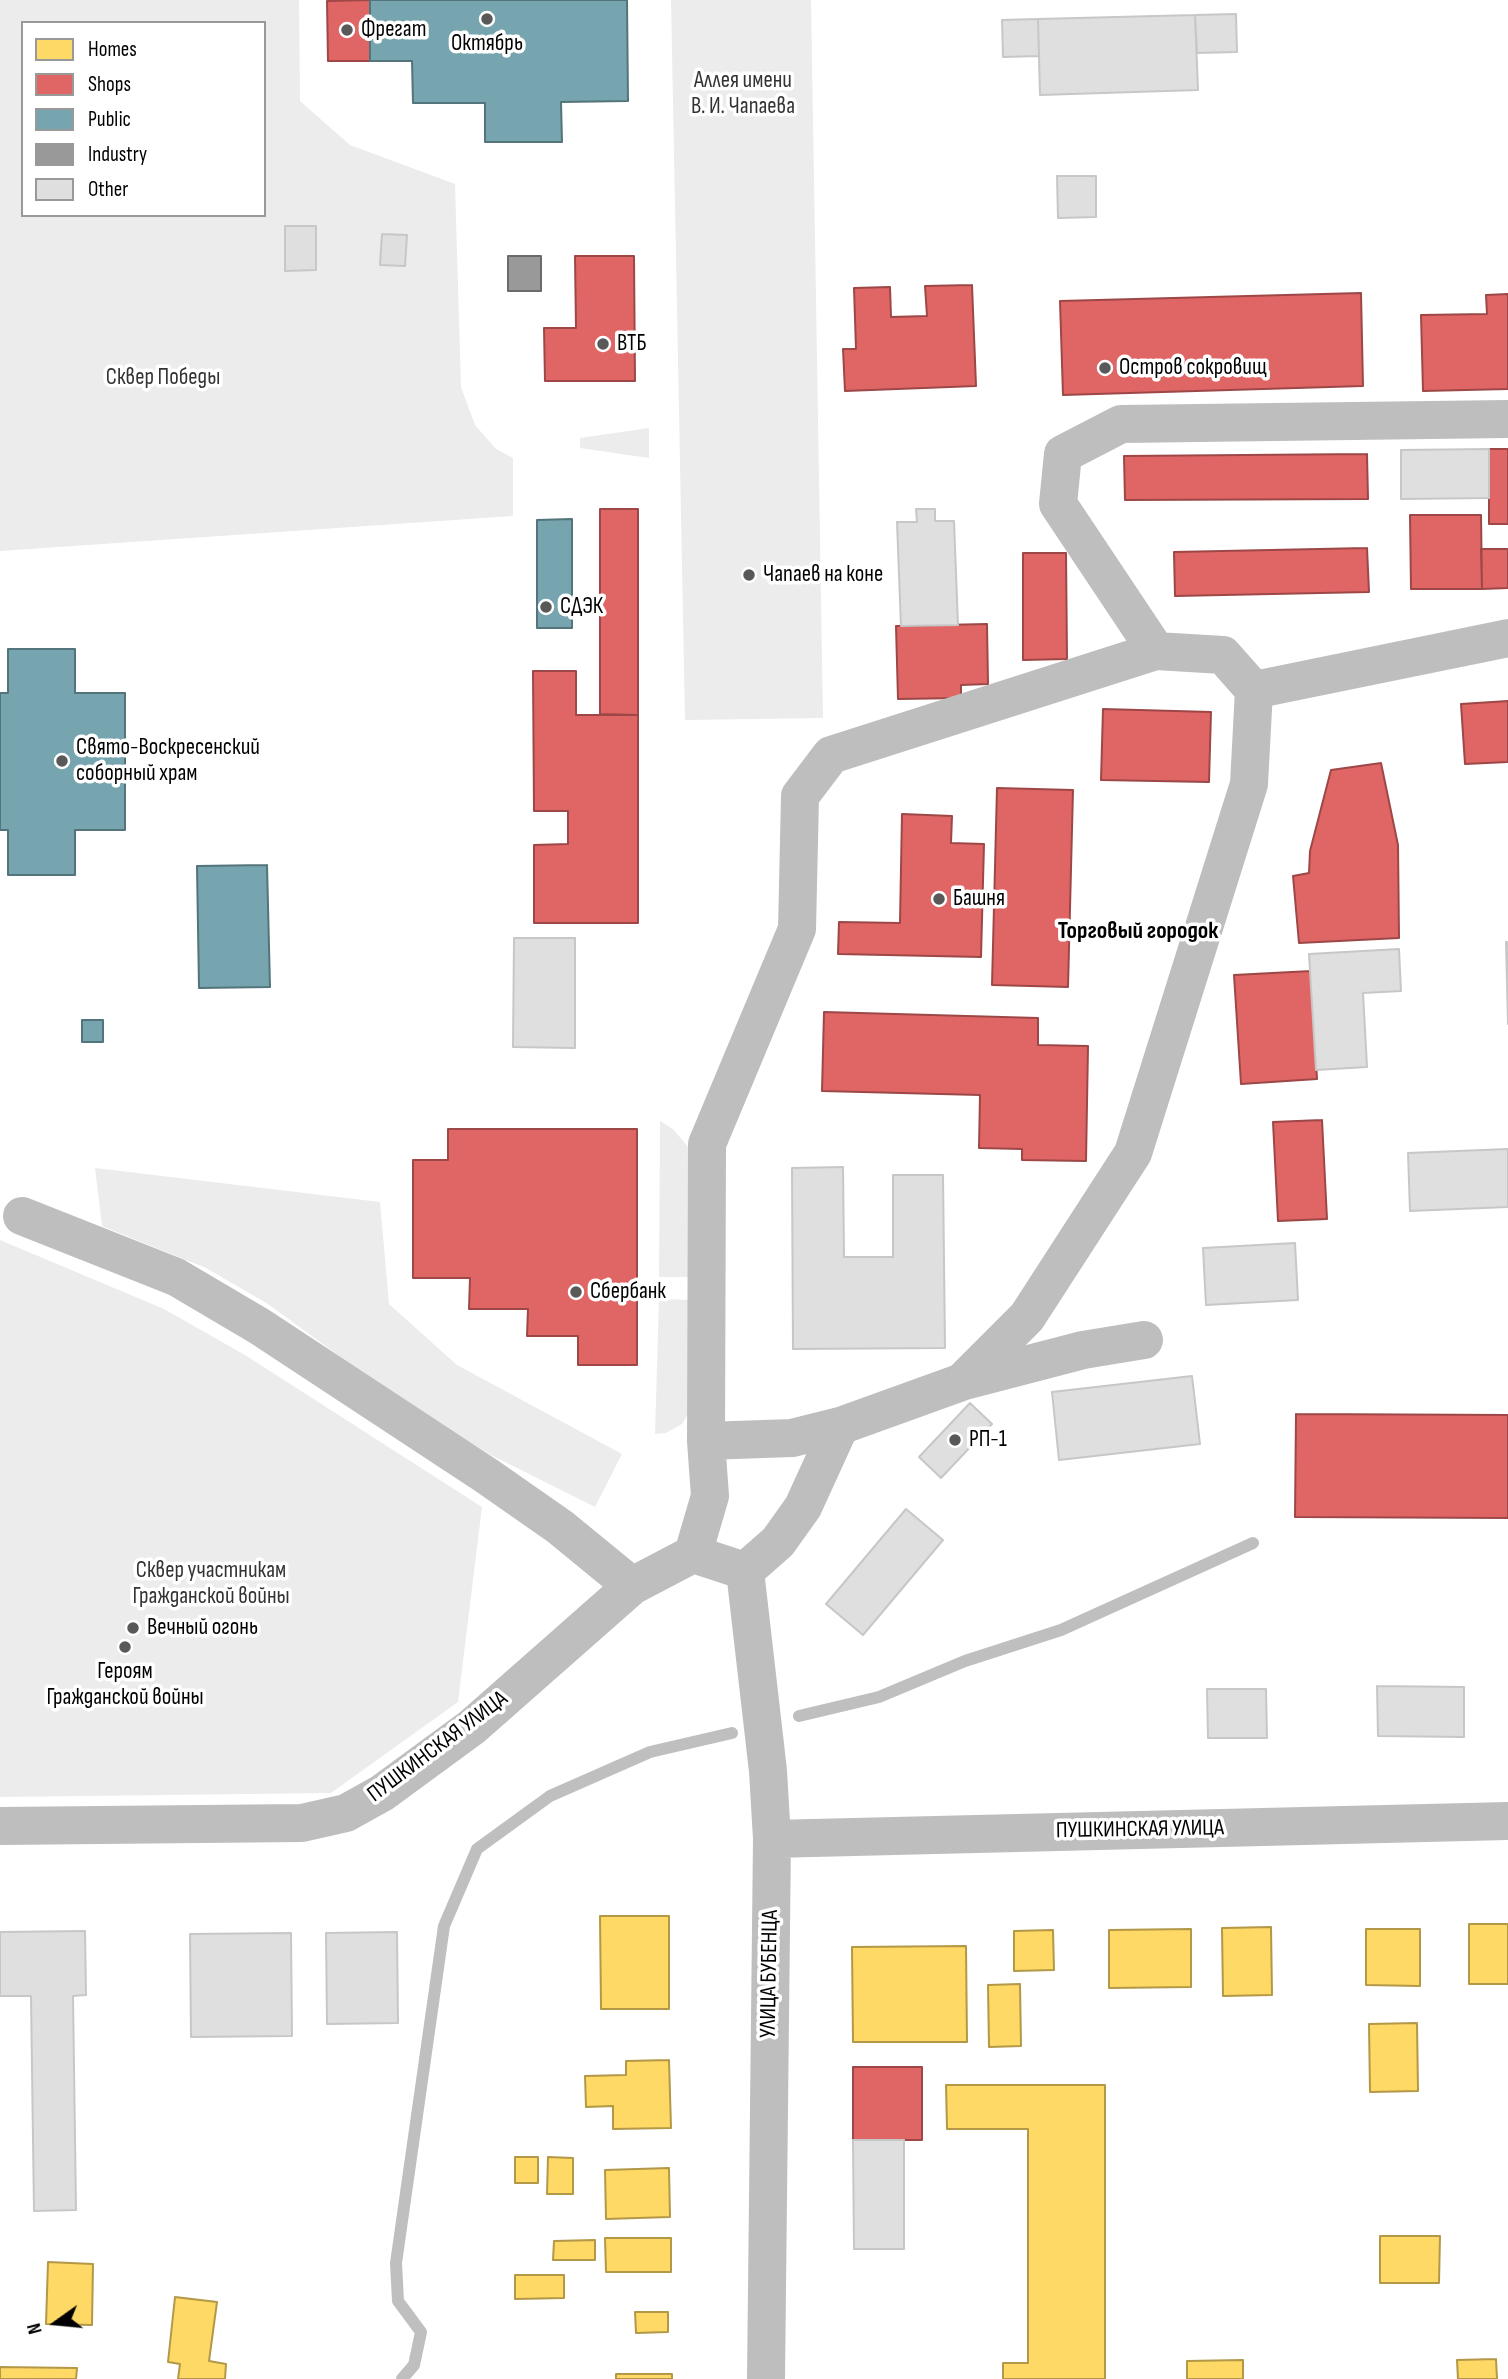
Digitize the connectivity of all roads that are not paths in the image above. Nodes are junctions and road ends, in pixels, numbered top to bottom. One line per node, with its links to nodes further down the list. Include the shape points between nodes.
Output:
1 (1508, 419): 3 (street, via 1121,424 1063,454 1058,504)
2 (1508, 638): 4 (street)
3 (1156, 652): 4 (street, via 1223,655); 9 (street, via 831,755 800,796 797,929 707,1144)
4 (1254, 690): 7 (street, via 1249,783 1133,1153 1027,1317)
5 (22, 1216): 12 (street, via 176,1277 259,1326 497,1483)
6 (1144, 1340): 7 (street, via 1083,1350)
7 (962, 1381): 8 (street)
8 (840, 1426): 9 (street, via 792,1438); 11 (street, via 803,1507 778,1542)
9 (706, 1441): 10 (street, via 710,1496)
10 (693, 1554): 11 (street); 12 (street, ПУШКИНСКАЯ УЛИЦА)
11 (746, 1571): 15 (street, УЛИЦА БУБЕНЦА)
12 (632, 1586): 14 (street, ПУШКИНСКАЯ УЛИЦА, via 472,1727 382,1793 346,1813 302,1823)
13 (1508, 1821): 15 (street, ПУШКИНСКАЯ УЛИЦА)
14 (0, 1826)
15 (772, 1839): 16 (street, УЛИЦА БУБЕНЦА)
16 (766, 2379)

